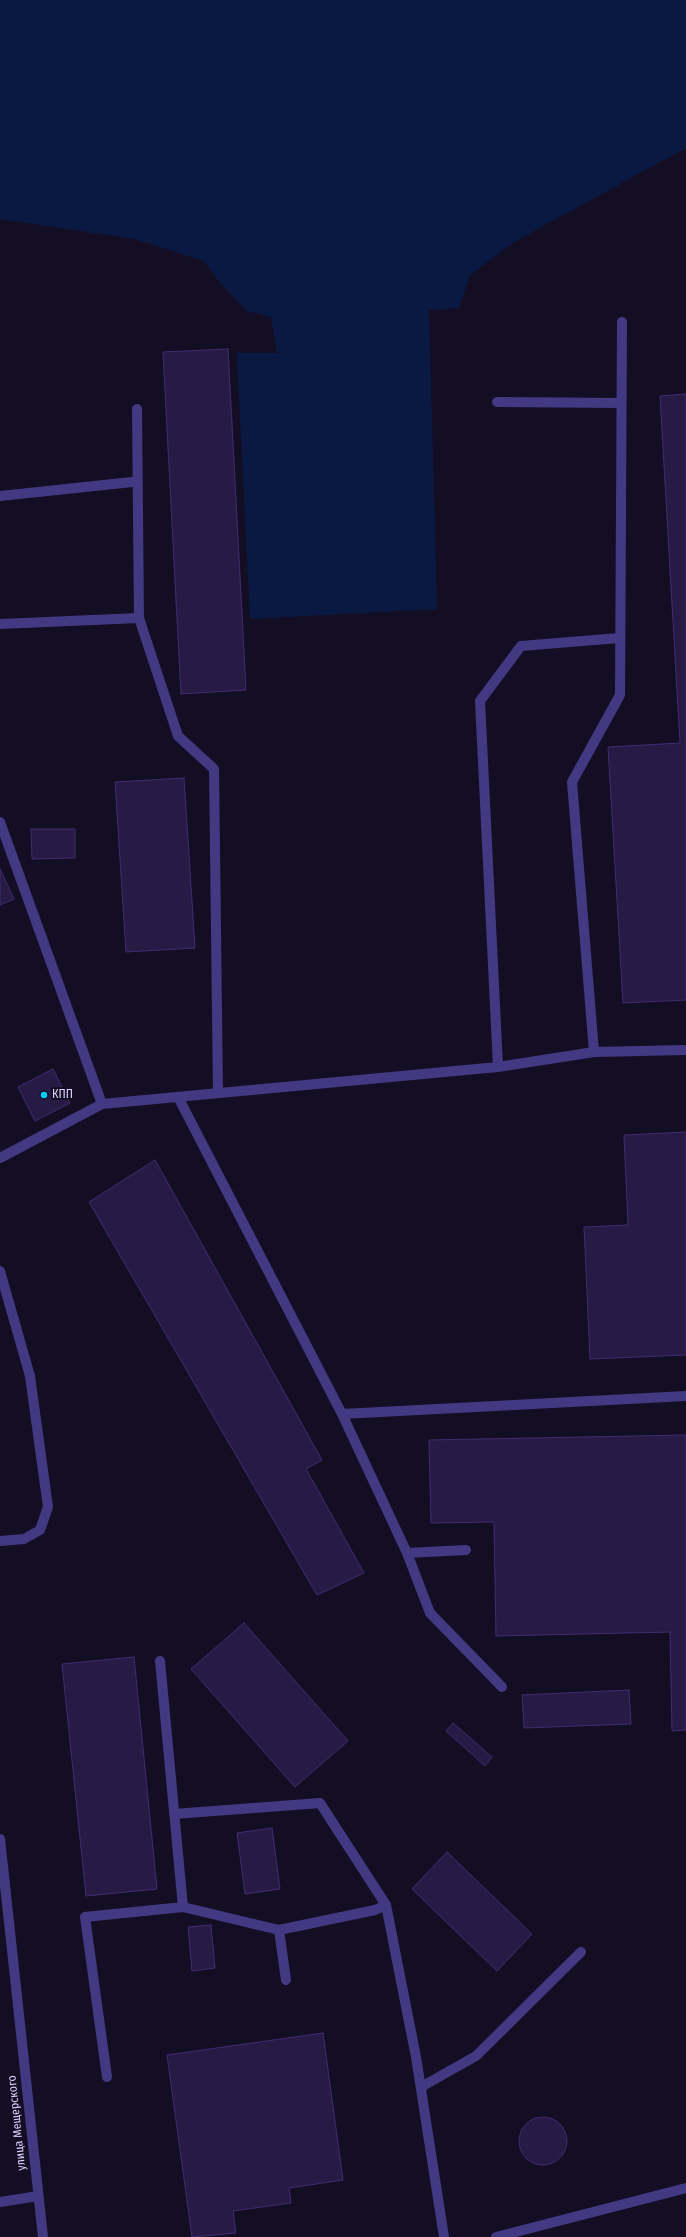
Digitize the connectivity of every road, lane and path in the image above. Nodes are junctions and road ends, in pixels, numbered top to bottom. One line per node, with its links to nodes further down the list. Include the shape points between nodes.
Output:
1 (622, 322): 3 (street)
2 (497, 402): 3 (street)
3 (621, 403): 9 (street)
4 (137, 409): 7 (street)
5 (132, 482): 6 (street)
6 (0, 496)
7 (139, 618): 8 (street); 14 (street, via 178,736 214,769)
8 (0, 624)
9 (619, 638): 12 (street, via 620,695 572,782); 13 (street, via 521,646 480,701)
10 (0, 822): 16 (street)
11 (686, 1050): 12 (street)
12 (594, 1052): 13 (street)
13 (498, 1067): 14 (street)
14 (218, 1093): 15 (street)
15 (178, 1097): 16 (street); 20 (street)
16 (102, 1104): 17 (street)
17 (0, 1158)
18 (0, 1271): 21 (street, via 30,1376 48,1507 40,1530 24,1539)
19 (686, 1396): 20 (street)
20 (342, 1414): 23 (street)
21 (0, 1541)
22 (466, 1550): 23 (street)
23 (407, 1553): 25 (street, via 430,1613)
24 (160, 1661): 26 (street)
25 (502, 1687)
26 (174, 1814): 28 (street, via 320,1803); 29 (street)
27 (0, 1839): 36 (street, улица Мещерского)
28 (386, 1905): 30 (street, via 375,1910); 34 (street)
29 (183, 1907): 30 (street); 33 (street, via 85,1917)
30 (279, 1930): 32 (street)
31 (582, 1952): 34 (street, via 476,2056)
32 (286, 1980)
33 (107, 2077)
34 (421, 2087): 39 (street)
35 (686, 2188): 40 (street)
36 (38, 2196): 37 (street); 38 (street, улица Мещерского)
37 (0, 2202)
38 (43, 2237)
39 (444, 2237)
40 (496, 2237)

